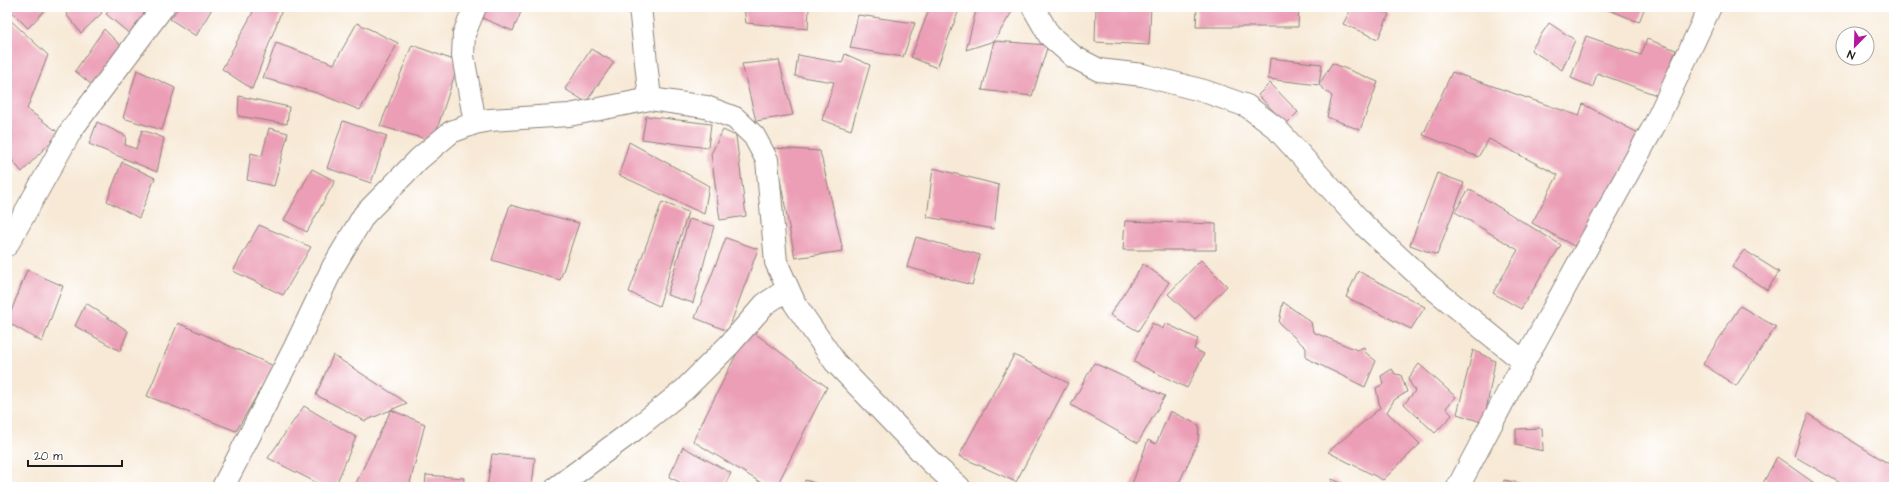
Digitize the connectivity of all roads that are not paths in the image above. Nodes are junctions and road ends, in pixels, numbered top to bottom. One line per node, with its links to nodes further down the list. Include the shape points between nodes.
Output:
1 (163, 7): 8 (street, via 72,128)
2 (475, 7): 7 (street, via 464,34 463,56)
3 (640, 7): 6 (street)
4 (1033, 7): 10 (street, via 1049,35 1074,57 1099,70 1143,75 1248,106 1276,128 1364,225 1424,280)
5 (1710, 7): 10 (street, via 1655,124)
6 (650, 100): 7 (street, via 569,115); 9 (street, via 706,106 735,118 754,136 767,160 776,262)
7 (475, 123): 11 (street, via 451,132 419,159 364,215 333,267 295,348)
8 (7, 245)
9 (788, 289): 12 (street, via 765,304 684,390); 13 (street, via 795,304 835,362 930,461)
10 (1524, 362): 14 (street)
11 (223, 487)
12 (557, 487)
13 (959, 487)
14 (1458, 487)

